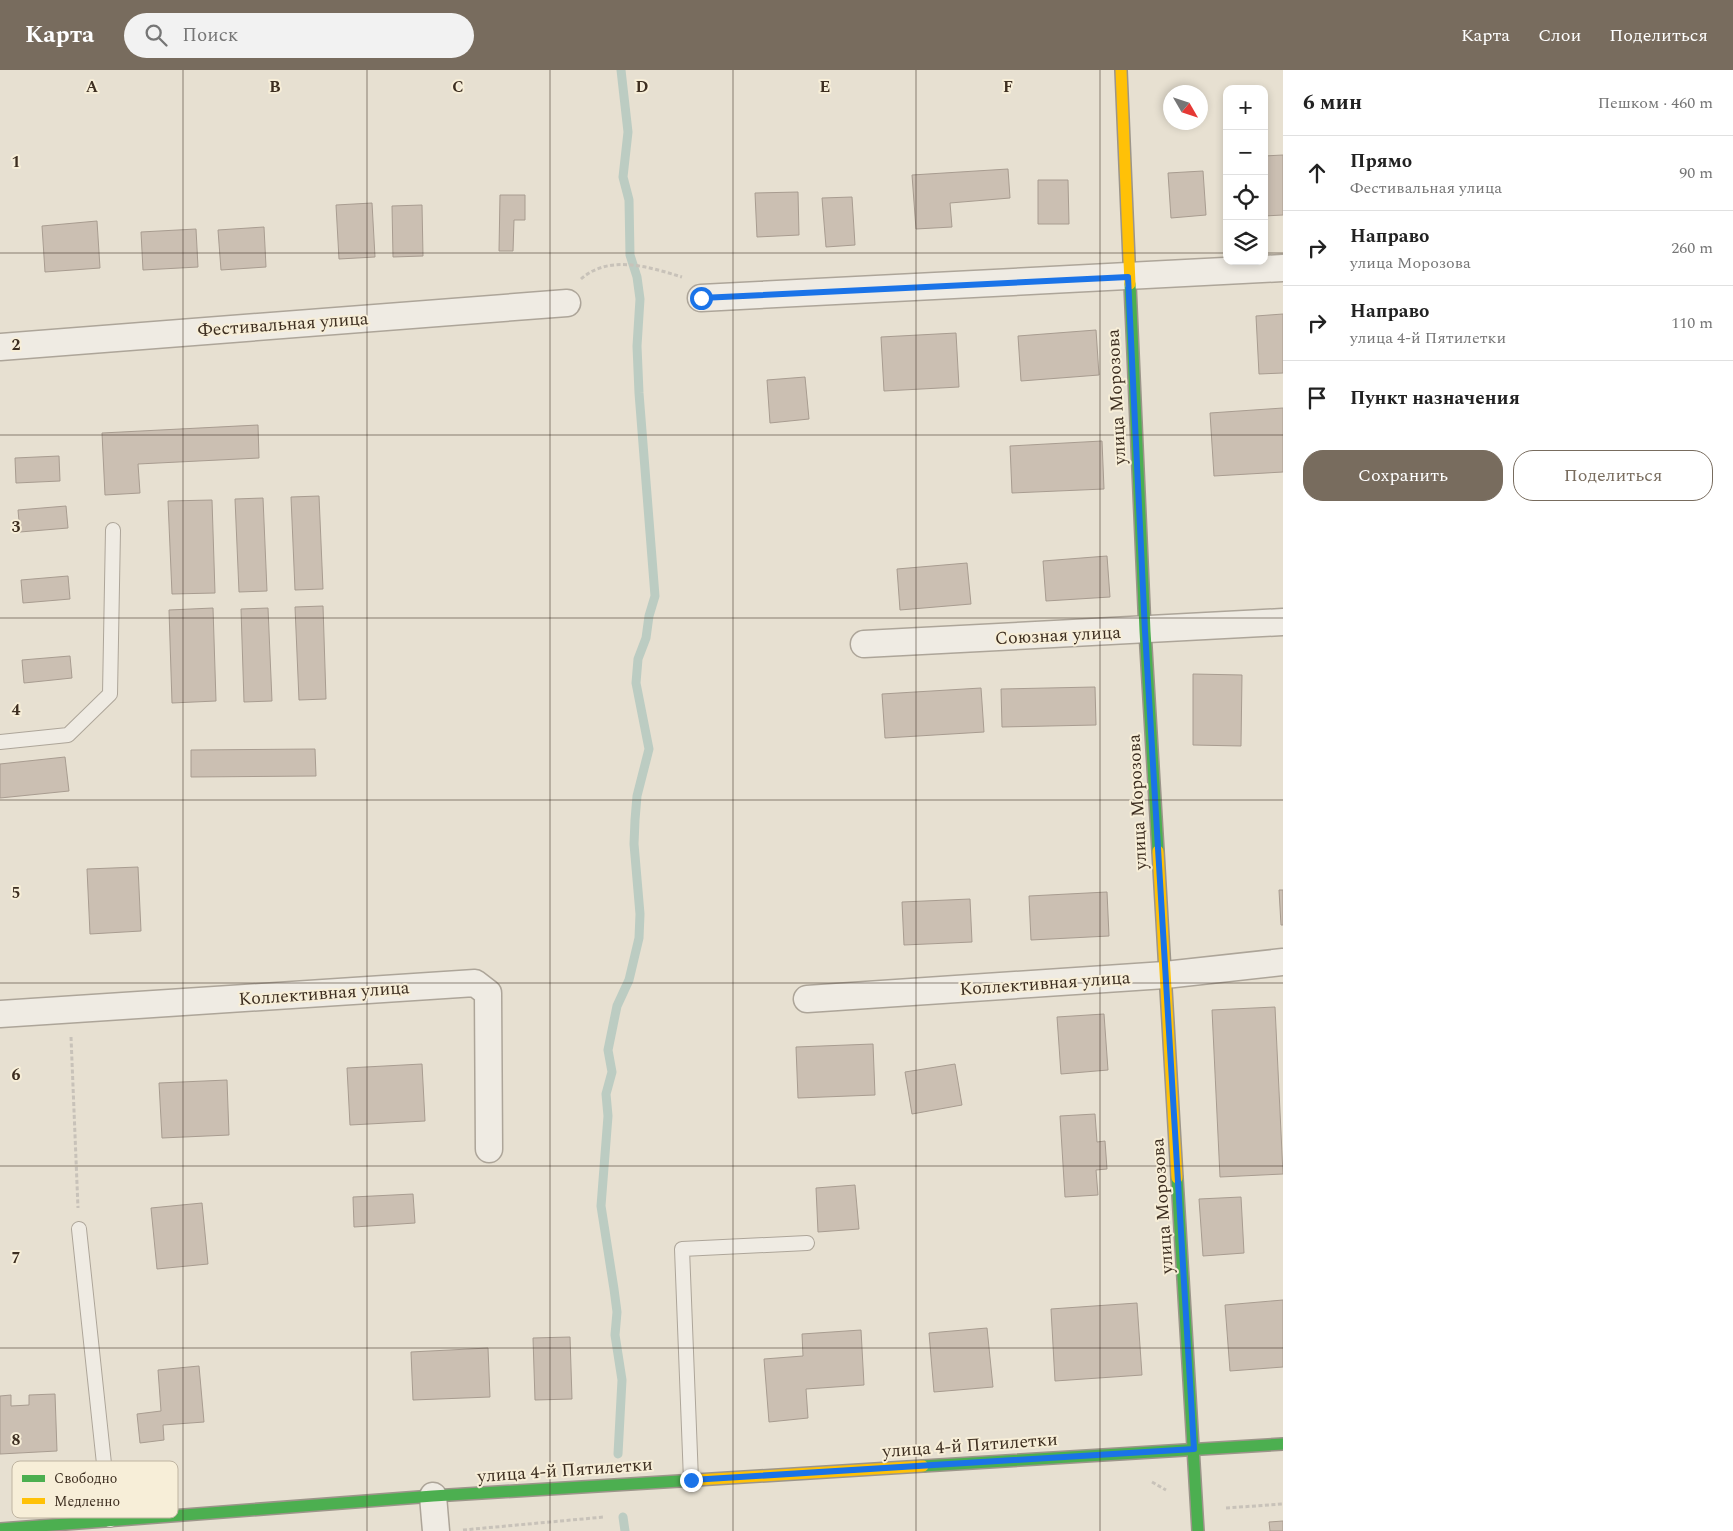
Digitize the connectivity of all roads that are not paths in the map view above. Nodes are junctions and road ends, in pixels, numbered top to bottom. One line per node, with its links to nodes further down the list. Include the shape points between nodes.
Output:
1 (1120, 70): 3 (street, улица Морозова)
2 (1283, 268): 3 (street)
3 (1128, 277): 4 (street); 9 (street, улица Морозова)
4 (701, 298)
5 (567, 303): 6 (street, Фестивальная улица)
6 (0, 347)
7 (113, 530): 11 (lane, via 110,694 68,734)
8 (1283, 622): 9 (street, Союзная улица)
9 (1145, 631): 10 (street, Союзная улица); 13 (street, улица Морозова)
10 (864, 644)
11 (0, 742)
12 (1283, 962): 13 (street, Коллективная улица)
13 (1165, 975): 14 (street, Коллективная улица); 20 (street, улица Морозова)
14 (808, 999)
15 (0, 1014): 16 (street, Коллективная улица, via 476,983 488,993)
16 (488, 1149)
17 (79, 1229): 21 (lane)
18 (807, 1243): 22 (lane, via 682,1249)
19 (1283, 1444): 20 (street, улица 4-й Пятилетки)
20 (1194, 1449): 22 (street, улица 4-й Пятилетки); 29 (street, улица Морозова)
21 (104, 1461)
22 (691, 1480): 23 (street, улица 4-й Пятилетки)
23 (433, 1496): 24 (street, улица 4-й Пятилетки); 28 (street)
24 (178, 1515)
25 (137, 1518): 26 (street, улица 4-й Пятилетки)
26 (110, 1520): 27 (street, улица 4-й Пятилетки)
27 (0, 1529)
28 (436, 1531)
29 (1198, 1531)

